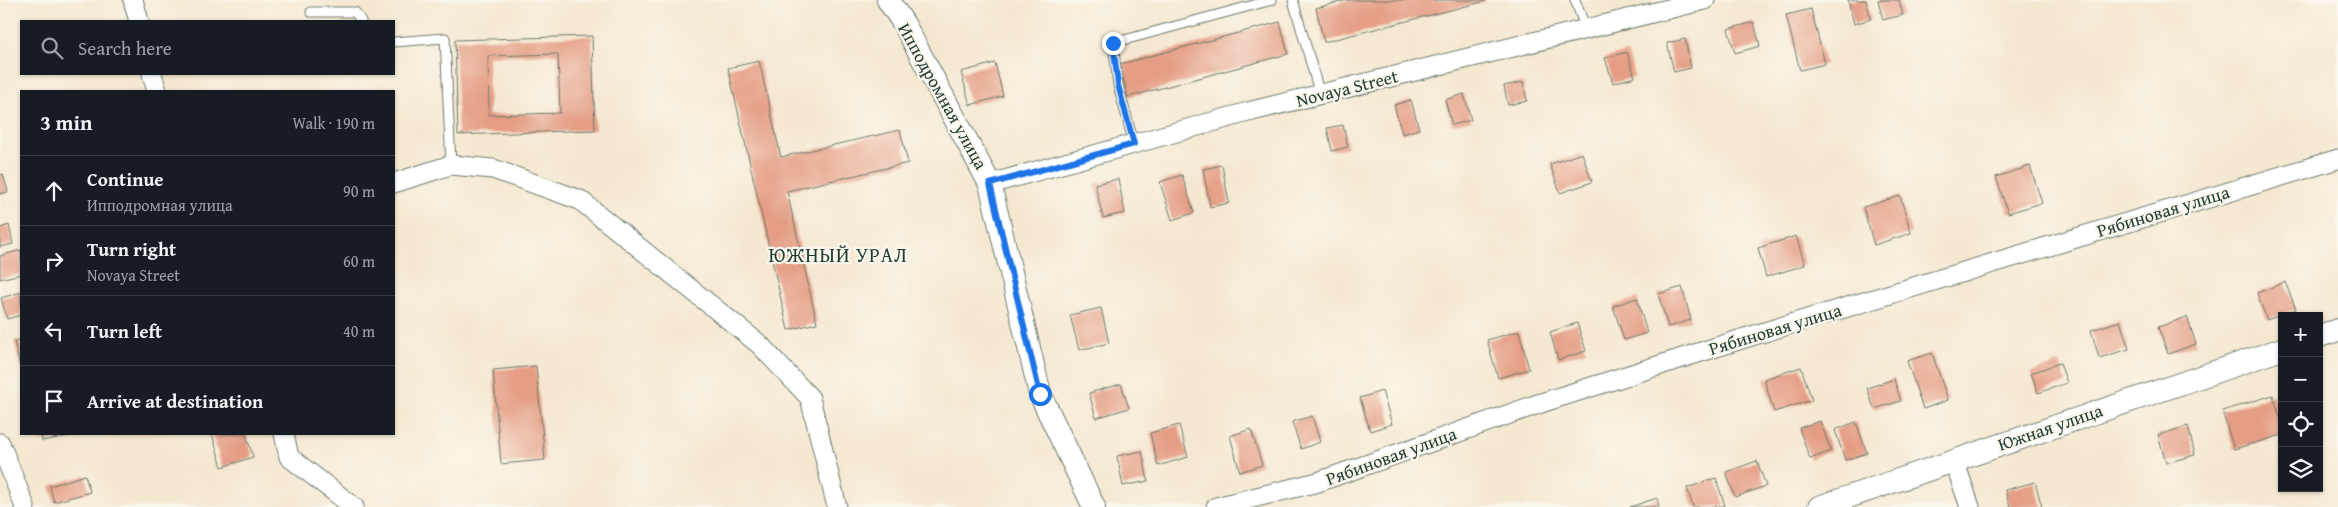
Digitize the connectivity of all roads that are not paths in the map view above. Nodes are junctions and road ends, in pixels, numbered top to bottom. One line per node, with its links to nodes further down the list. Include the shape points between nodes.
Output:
1 (133, 0): 8 (street)
2 (888, 0): 19 (street, Ипподромная улица)
3 (1272, 0): 15 (lane, via 1113,43 1118,85)
4 (1293, 0): 14 (lane)
5 (1575, 0): 10 (lane)
6 (1706, 0): 10 (street, Novaya Street)
7 (311, 12): 9 (lane, via 355,12)
8 (139, 20)
9 (360, 20)
10 (1586, 29): 14 (street, Novaya Street)
11 (395, 42): 17 (lane, via 444,38)
12 (152, 75): 13 (street)
13 (157, 90)
14 (1320, 95): 15 (street, Novaya Street)
15 (1134, 144): 19 (street, Novaya Street)
16 (2338, 158): 31 (street, Рябиновая улица, via 1739,340 1541,403 1318,482)
17 (451, 165): 18 (street); 29 (street, via 492,169 580,200 759,344 810,398)
18 (395, 183)
19 (990, 184): 30 (street, Ипподромная улица, via 1040,394)
20 (2338, 330): 21 (street)
21 (2323, 335)
22 (2278, 350): 25 (street, Южная улица)
23 (284, 435): 28 (street, via 289,457)
24 (0, 443): 26 (street)
25 (1954, 460): 32 (street, Южная улица); 33 (street)
26 (7, 478): 27 (street)
27 (25, 507)
28 (354, 507)
29 (837, 507)
30 (1094, 507)
31 (1216, 507)
32 (1819, 507)
33 (1970, 507)

